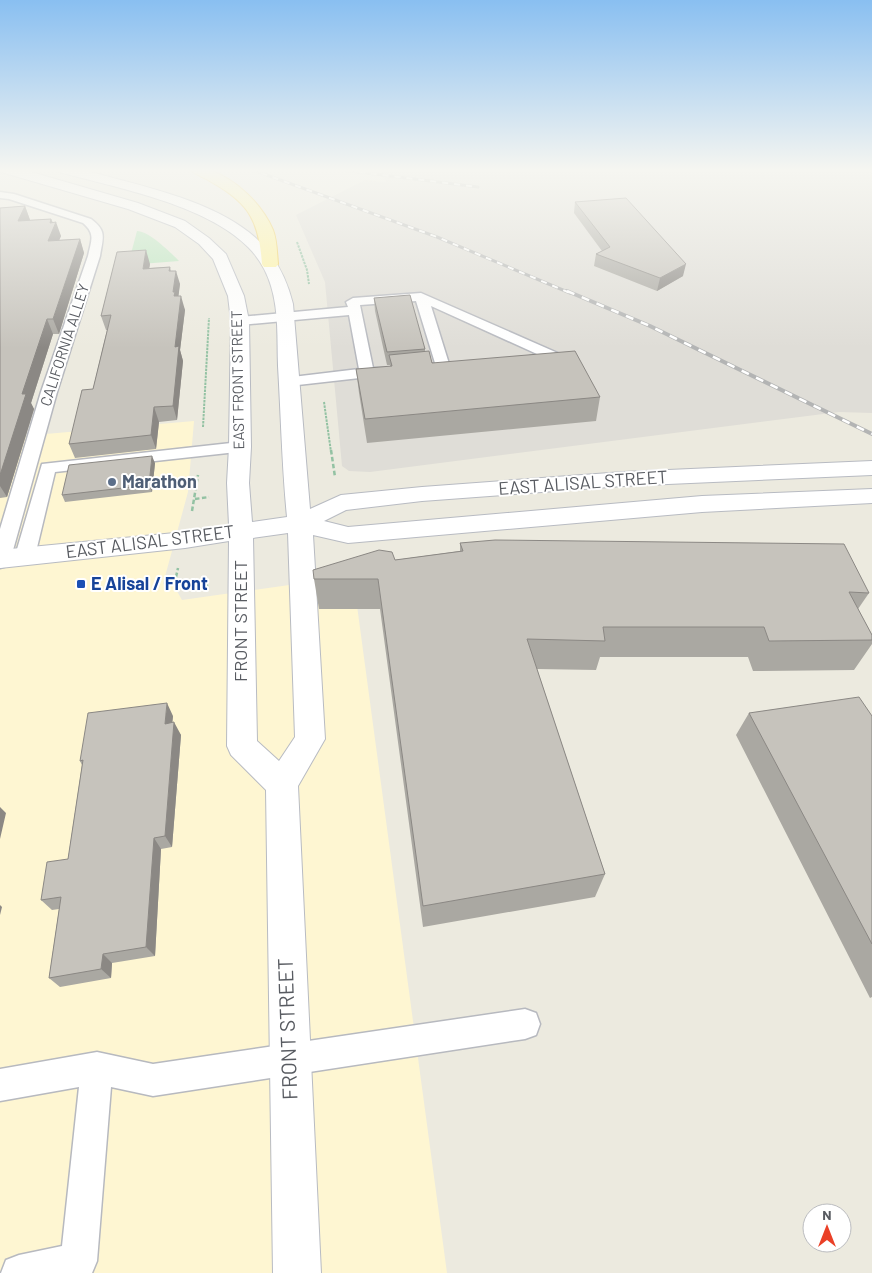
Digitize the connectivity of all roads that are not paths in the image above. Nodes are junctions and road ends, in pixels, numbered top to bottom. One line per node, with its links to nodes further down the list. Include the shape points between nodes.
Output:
1 (96, 228): 20 (lane, CALIFORNIA ALLEY, via 94,256 49,392)
2 (186, 228): 9 (main road, EAST FRONT STREET, via 220,257 236,296)
3 (231, 228): 5 (main road, via 260,251)
4 (265, 228): 5 (main road)
5 (270, 264): 8 (main road, via 279,283)
6 (421, 297): 7 (lane, via 354,302); 10 (lane, via 555,357); 12 (lane)
7 (355, 310): 8 (lane); 13 (lane)
8 (285, 317): 9 (lane); 14 (main road)
9 (240, 321): 15 (main road, EAST FRONT STREET)
10 (518, 360)
11 (461, 365): 12 (lane)
12 (442, 367): 13 (lane)
13 (367, 373): 14 (lane)
14 (289, 381): 18 (main road)
15 (240, 447): 19 (main road, EAST FRONT STREET); 20 (lane, via 48,468)
16 (872, 468): 18 (main road, EAST ALISAL STREET, via 623,479 422,494 341,503)
17 (872, 496): 18 (main road, EAST ALISAL STREET, via 702,504 348,536)
18 (300, 524): 19 (main road, EAST ALISAL STREET); 21 (main road, via 310,740)
19 (241, 531): 20 (main road, EAST ALISAL STREET, via 185,540); 21 (main road, FRONT STREET, via 242,746)
20 (6, 558)
21 (282, 784): 23 (main road, FRONT STREET)
22 (525, 1024): 23 (lane)
23 (289, 1061): 24 (lane, via 153,1080); 27 (main road, FRONT STREET)
24 (97, 1068): 25 (lane); 26 (lane, via 79,1261)
25 (0, 1085)
26 (19, 1273)
27 (297, 1273)

